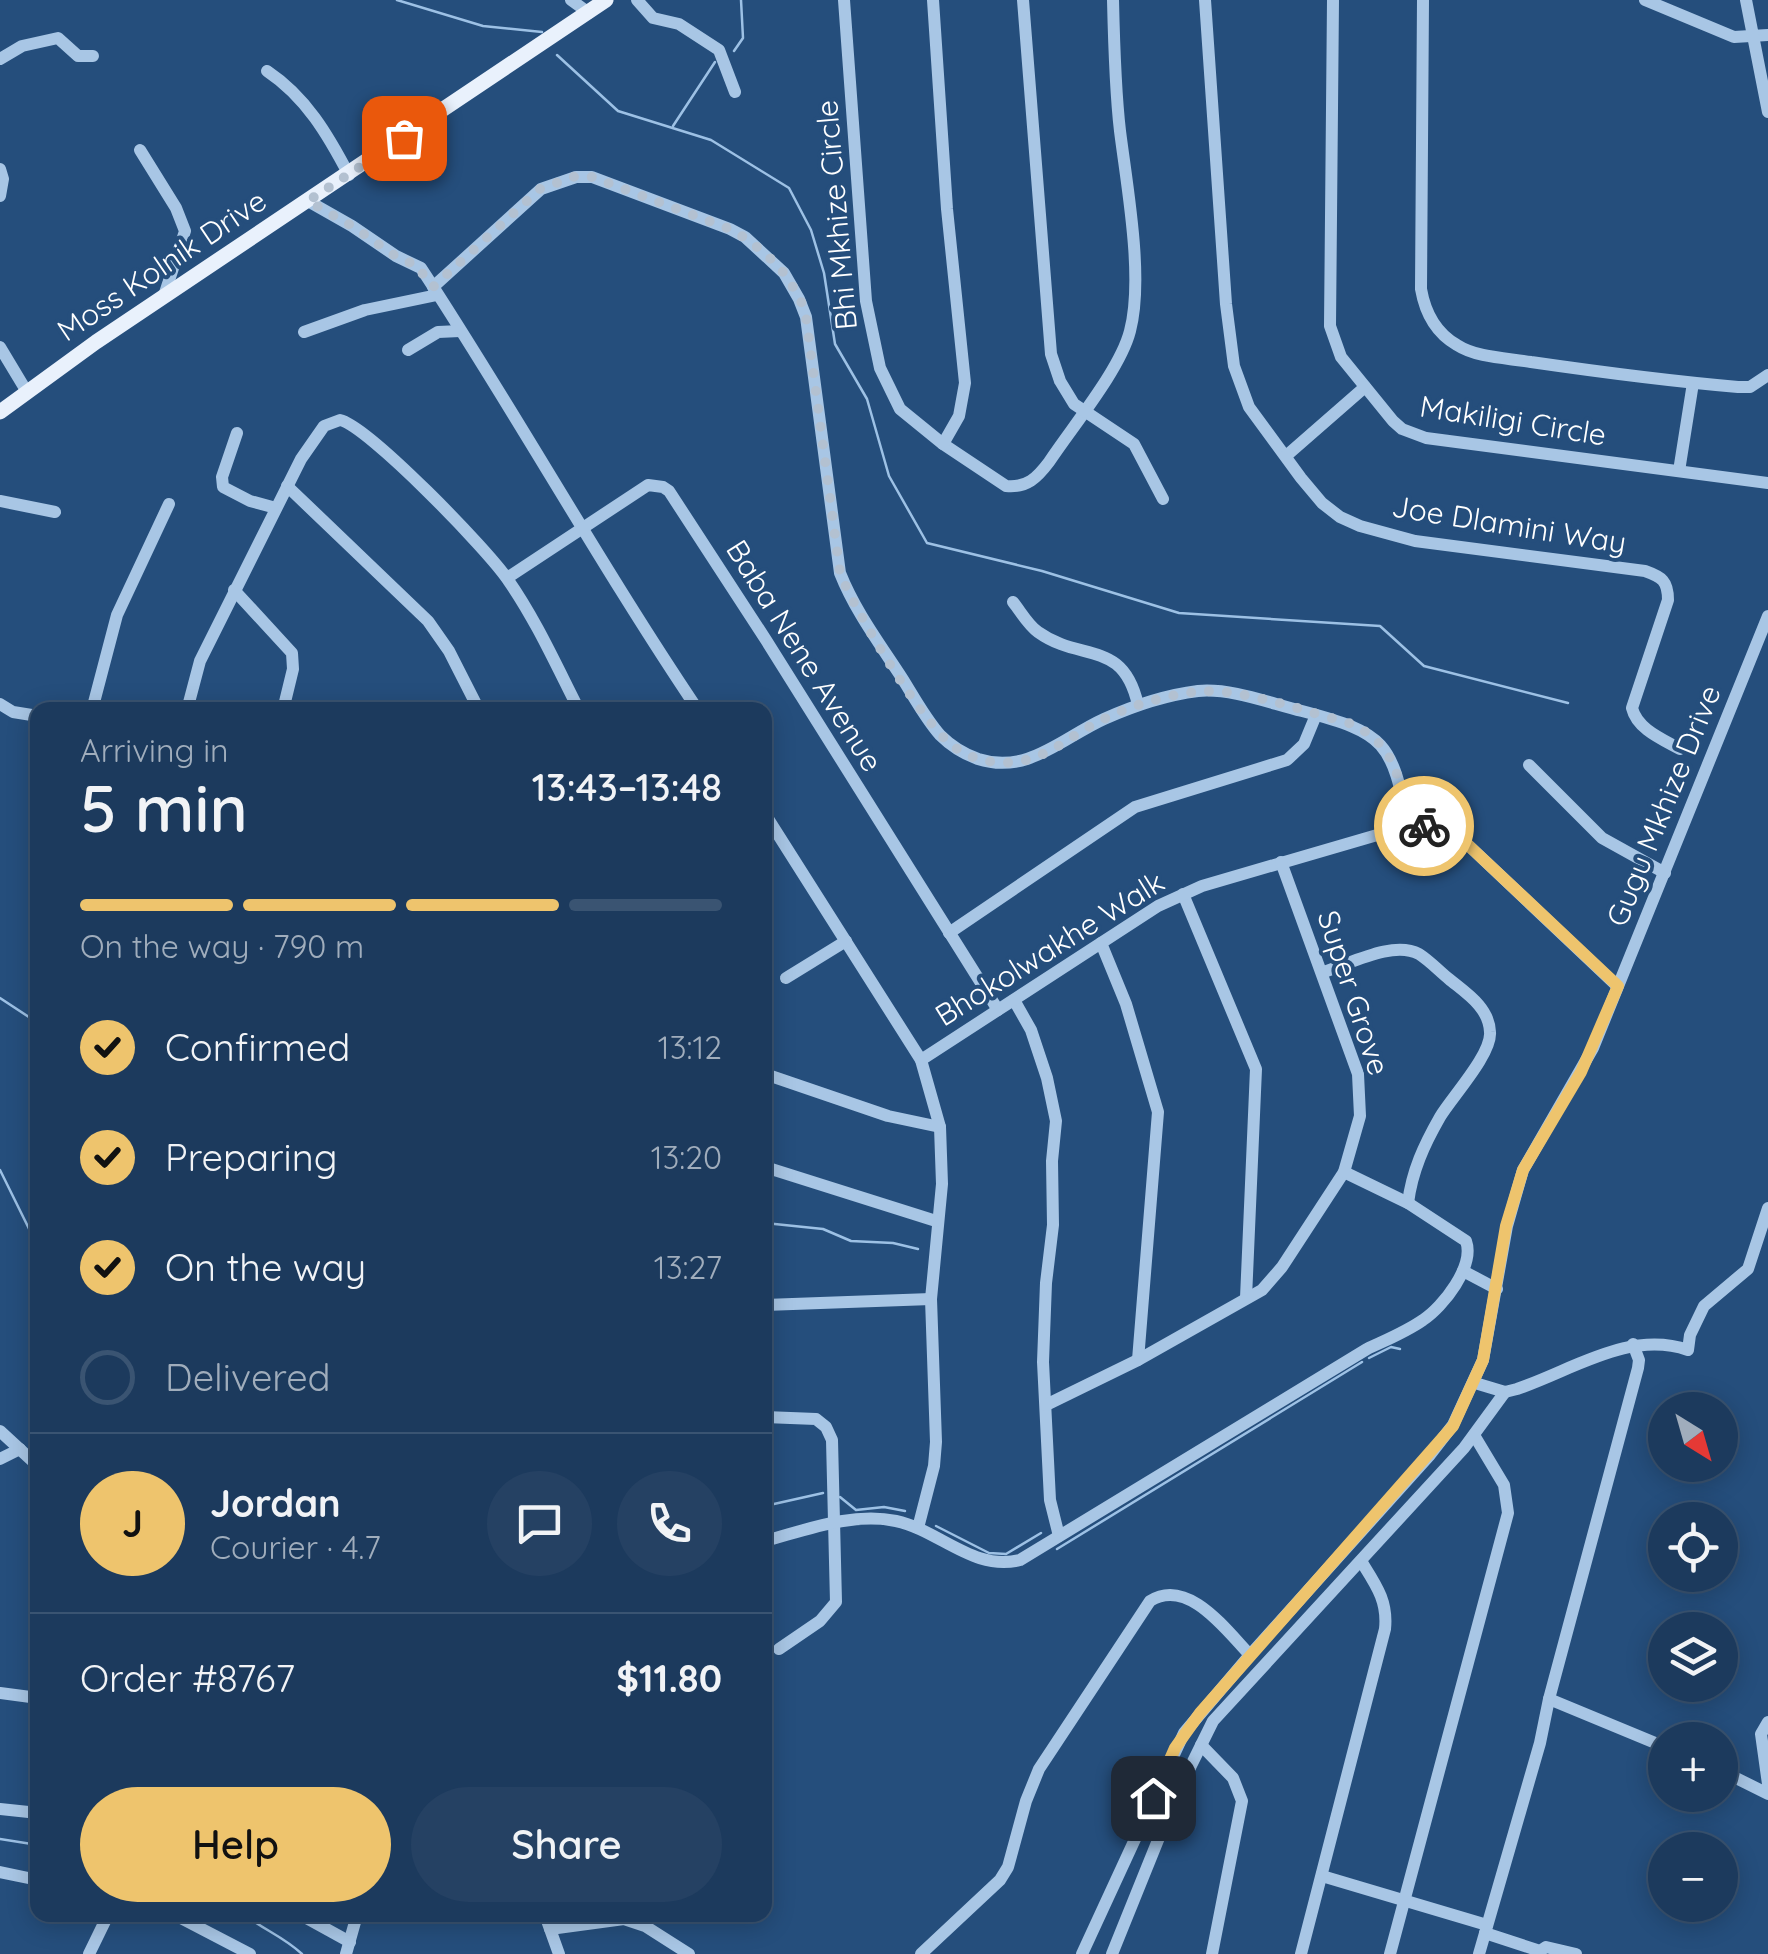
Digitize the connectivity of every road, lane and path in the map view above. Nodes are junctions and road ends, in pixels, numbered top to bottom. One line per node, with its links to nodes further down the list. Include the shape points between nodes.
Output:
1 (572, 0): 13 (street)
2 (606, 0): 13 (main road, Moss Kolnik Drive)
3 (637, 0): 18 (street, via 653,18 679,24 719,50)
4 (844, 0): 38 (street, Bhi Mkhize Circle, via 873,342 900,409)
5 (933, 0): 38 (street, via 965,383 959,416)
6 (1024, 0): 36 (street, via 1051,354)
7 (1113, 0): 36 (street, Bhi Mkhize Circle, via 1132,221 1133,316 1125,346)
8 (1205, 0): 39 (street, Joe Dlamini Way, via 1234,366 1248,407)
9 (1333, 0): 33 (street, Makiligi Circle, via 1330,326 1341,356)
10 (1422, 0): 32 (street, via 1420,270 1432,322 1459,348 1478,354)
11 (1645, 0): 14 (street, via 1722,34)
12 (1746, 0): 14 (street)
13 (589, 13): 22 (main road, Moss Kolnik Drive)
14 (1761, 37): 19 (street)
15 (93, 56): 16 (street, via 78,56 58,38 22,46)
16 (0, 60)
17 (267, 71): 22 (street, via 318,120)
18 (735, 92)
19 (1768, 112)
20 (140, 150): 26 (street, via 185,231)
21 (0, 168): 23 (street)
22 (349, 175): 24 (main road, Moss Kolnik Drive)
23 (0, 196)
24 (308, 201): 25 (street, via 415,264); 26 (main road, Moss Kolnik Drive)
25 (435, 291): 27 (street); 28 (street); 60 (street, via 540,189 576,176 730,229 765,253 800,298 840,573 940,735 980,760 1016,763)
26 (164, 296): 34 (main road, Moss Kolnik Drive)
27 (304, 332)
28 (460, 332): 30 (street, via 438,332); 48 (street)
29 (0, 347): 34 (street)
30 (408, 350)
31 (1768, 375): 32 (street, via 1750,387)
32 (1693, 383): 40 (street)
33 (1365, 387): 39 (street); 40 (street, Makiligi Circle, via 1402,428 1426,438)
34 (27, 392): 35 (main road, Moss Kolnik Drive)
35 (0, 412)
36 (1082, 412): 38 (street, Bhi Mkhize Circle, via 1038,477 1017,487); 43 (street, via 1134,444)
37 (237, 434): 46 (street, via 223,487)
38 (943, 444)
39 (1286, 456): 63 (street, Joe Dlamini Way, via 1322,503 1360,526 1415,542 1660,576 1668,600 1632,708 1641,725)
40 (1679, 471): 41 (street, Makiligi Circle)
41 (1768, 483)
42 (287, 486): 46 (street); 49 (street, via 324,426 340,420 358,427); 56 (street, via 428,621)
43 (1163, 499)
44 (0, 501): 47 (street)
45 (169, 504): 53 (street, via 117,615)
46 (276, 508): 50 (street)
47 (55, 512)
48 (584, 530): 49 (street, Baba Nene Avenue); 58 (street); 70 (street, Baba Nene Avenue, via 648,485 669,491)
49 (508, 578): 57 (street)
50 (234, 590): 54 (street, via 200,661); 55 (street, via 292,653)
51 (1013, 602): 60 (street, via 1040,634 1115,662 1129,677)
52 (1768, 616): 68 (street, Gugu Mkhize Drive)
53 (94, 702)
54 (190, 702)
55 (285, 702)
56 (475, 702)
57 (575, 702)
58 (693, 702)
59 (0, 704): 61 (street)
60 (1138, 705): 62 (street, via 1223,691)
61 (30, 715)
62 (1316, 715): 66 (street, via 1352,724 1379,741 1394,766); 70 (street, via 1304,744 1287,760 1135,808)
63 (1680, 750)
64 (1530, 765): 68 (street, via 1602,838)
65 (772, 825): 71 (street)
66 (1408, 826): 67 (street, Bhokolwakhe Walk); 75 (street, Bhokolwakhe Walk, via 1440,828 1467,844)
67 (1281, 862): 69 (street, Bhokolwakhe Walk); 73 (street, Super Grove)
68 (1665, 873): 75 (street, Gugu Mkhize Drive)
69 (1183, 894): 72 (street, Bhokolwakhe Walk); 88 (street, via 1256,1069)
70 (948, 933): 77 (street, Baba Nene Avenue)
71 (846, 942): 74 (street); 78 (street)
72 (1101, 943): 76 (street, Bhokolwakhe Walk); 92 (street, via 1158,1112)
73 (1324, 972): 82 (street, Super Grove, via 1361,1090 1357,1134); 83 (street, via 1408,950 1460,987 1487,1018 1488,1045 1420,1156)
74 (786, 978)
75 (1618, 986): 87 (street, Gugu Mkhize Drive, via 1581,1072 1523,1170)
76 (1014, 1000): 77 (street, Bhokolwakhe Walk); 95 (street, via 1036,1046 1056,1121 1044,1312)
77 (998, 1010): 78 (street, Bhokolwakhe Walk)
78 (922, 1060): 80 (street)
79 (772, 1076): 80 (street)
80 (940, 1127): 85 (street)
81 (772, 1168): 85 (street)
82 (1344, 1172): 83 (street); 88 (street, Super Grove, via 1271,1282)
83 (1408, 1203): 86 (street, via 1458,1235 1469,1250)
84 (1768, 1208): 91 (street, via 1748,1269 1704,1306 1688,1350)
85 (936, 1221): 89 (street)
86 (1462, 1271): 87 (street); 104 (street, via 1422,1321)
87 (1496, 1289): 93 (street, Gugu Mkhize Drive)
88 (1246, 1298): 92 (street, Super Grove)
89 (931, 1299): 90 (street); 103 (street, via 936,1442)
90 (772, 1305)
91 (1633, 1344): 94 (street); 111 (street, via 1638,1368)
92 (1138, 1360): 95 (street, Super Grove)
93 (1475, 1383): 94 (street); 108 (street, Gugu Mkhize Drive, via 1453,1426)
94 (1505, 1392): 98 (street)
95 (1046, 1404): 104 (street, via 1050,1500)
96 (772, 1417): 102 (street, via 816,1419 826,1428 834,1454)
97 (0, 1432): 99 (street)
98 (1474, 1434): 106 (street); 123 (street, via 1504,1486 1508,1514)
99 (20, 1449): 100 (street); 101 (street)
100 (30, 1458)
101 (0, 1459)
102 (833, 1523): 103 (street, via 884,1519); 105 (street); 107 (street, via 836,1602)
103 (918, 1528): 104 (street, via 986,1562 1005,1564)
104 (1059, 1536)
105 (772, 1539)
106 (1360, 1561): 114 (street, via 1225,1706); 121 (street, via 1388,1610)
107 (779, 1650)
108 (1250, 1655): 137 (street, via 1180,1595 1150,1602 1039,1769 1000,1880); 138 (street, Gugu Mkhize Drive, via 1175,1748)
109 (0, 1693): 110 (street)
110 (30, 1697)
111 (1548, 1700): 113 (street); 130 (street)
112 (1768, 1722): 116 (street, via 1761,1734)
113 (1648, 1740)
114 (1201, 1745): 139 (street); 140 (street, via 1233,1778 1242,1801)
115 (1738, 1779): 117 (street)
116 (1768, 1784)
117 (1768, 1794)
118 (0, 1809): 119 (street)
119 (30, 1811)
120 (0, 1872): 122 (street)
121 (1322, 1876): 123 (street); 141 (street)
122 (30, 1878)
123 (1403, 1902): 130 (street); 142 (street)
124 (105, 1922): 133 (street)
125 (188, 1922): 134 (street)
126 (311, 1922): 131 (street)
127 (355, 1922): 131 (street)
128 (547, 1922): 135 (street)
129 (636, 1922): 136 (street)
130 (1486, 1929): 132 (street); 143 (street)
131 (348, 1948)
132 (1541, 1952): 144 (street, via 1546,1947)
133 (89, 1954)
134 (250, 1954)
135 (559, 1954)
136 (689, 1954)
137 (921, 1954)
138 (1082, 1954)
139 (1112, 1954)
140 (1212, 1954)
141 (1301, 1954)
142 (1390, 1954)
143 (1479, 1954)
144 (1576, 1954)

